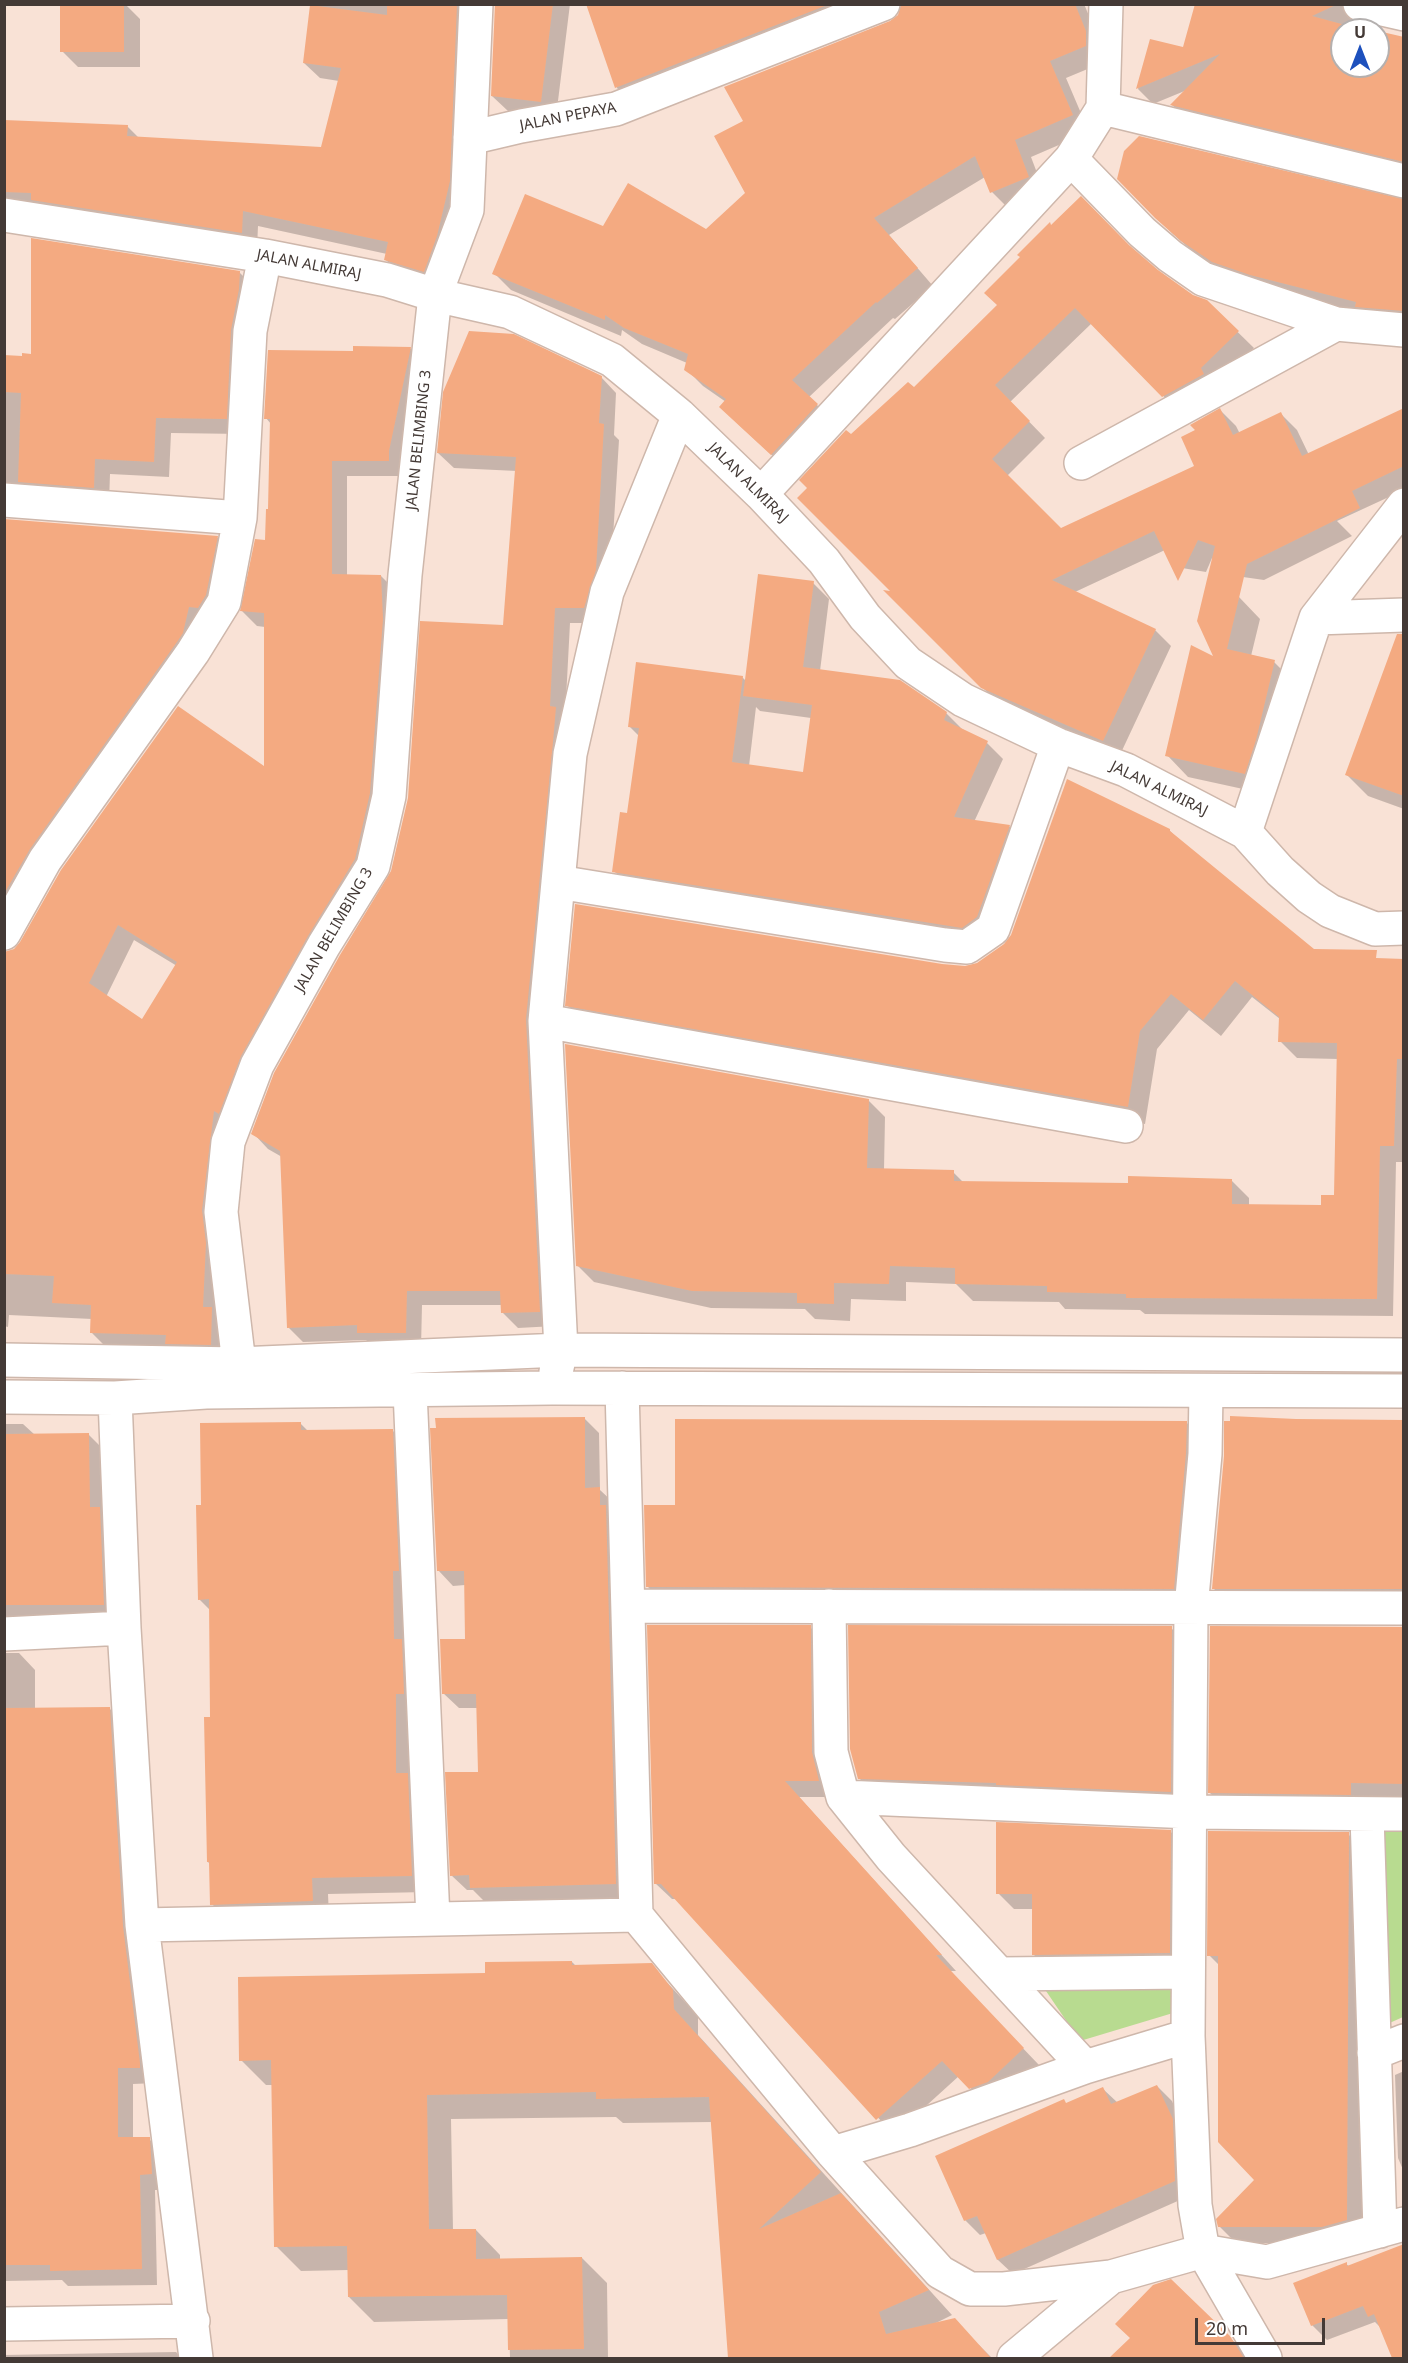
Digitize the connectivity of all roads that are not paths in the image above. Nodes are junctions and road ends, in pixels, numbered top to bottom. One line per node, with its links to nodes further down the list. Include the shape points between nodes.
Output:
1 (476, 4): 7 (street)
2 (883, 4): 7 (street, JALAN PEPAYA, via 616,110)
3 (1106, 4): 6 (street)
4 (1360, 4): 5 (street)
5 (1404, 14)
6 (1103, 108): 8 (street); 9 (street)
7 (470, 138): 12 (street, via 467,210)
8 (1071, 159): 13 (street, via 1142,232 1203,279); 17 (street)
9 (1404, 181)
10 (4, 215): 11 (street, JALAN ALMIRAJ)
11 (265, 256): 12 (street, JALAN ALMIRAJ, via 387,280); 20 (street, via 250,331)
12 (435, 296): 15 (street, JALAN ALMIRAJ, via 510,312 612,360); 33 (street, JALAN BELIMBING 3, via 405,575 389,796 373,866 257,1065 228,1142 221,1212)
13 (1336, 324): 14 (street); 16 (street)
14 (1404, 330)
15 (679, 415): 17 (street, JALAN ALMIRAJ); 25 (street, via 607,592 570,754)
16 (1081, 463)
17 (761, 494): 23 (street, JALAN ALMIRAJ, via 824,561 865,617 908,663 963,700)
18 (4, 500): 20 (street)
19 (1404, 505): 22 (street)
20 (240, 518): 27 (street, via 224,602 193,652 45,860)
21 (1404, 615): 22 (street)
22 (1316, 618): 24 (street)
23 (1058, 745): 24 (street, JALAN ALMIRAJ, via 1126,770); 25 (street, via 993,929 967,947)
24 (1245, 832): 26 (street, JALAN ALMIRAJ, via 1280,871 1330,911 1375,929)
25 (558, 882): 28 (street)
26 (1404, 928)
27 (4, 933)
28 (545, 1021): 29 (street); 30 (street)
29 (1126, 1126)
30 (561, 1350): 31 (street); 33 (street); 34 (street)
31 (1404, 1355)
32 (4, 1360): 33 (street)
33 (239, 1364): 39 (street)
34 (552, 1388): 35 (street); 37 (street)
35 (622, 1388): 36 (street); 42 (street)
36 (1206, 1390): 38 (street); 44 (street, via 1205,1454)
37 (410, 1391): 39 (street); 53 (street)
38 (1404, 1391)
39 (206, 1392): 41 (street)
40 (4, 1397): 41 (street)
41 (115, 1398): 46 (street)
42 (629, 1606): 43 (street); 52 (street)
43 (829, 1606): 44 (street); 48 (street, via 831,1752)
44 (1191, 1608): 45 (street); 49 (street)
45 (1404, 1608)
46 (124, 1628): 47 (street); 54 (street)
47 (4, 1634)
48 (843, 1797): 49 (street); 56 (street, via 891,1857)
49 (1191, 1812): 51 (street); 55 (street)
50 (1404, 1814): 51 (street)
51 (1367, 1815): 58 (street)
52 (636, 1915): 53 (street); 60 (street)
53 (433, 1919): 54 (street)
54 (142, 1925): 64 (street)
55 (1188, 1972): 56 (street); 57 (street)
56 (1001, 1974): 59 (street)
57 (1188, 2036): 59 (street); 62 (street, via 1195,2205)
58 (1389, 2047): 61 (street)
59 (1085, 2067): 60 (street, via 910,2130)
60 (833, 2153): 63 (street, via 940,2272 970,2289)
61 (1392, 2228): 62 (street, via 1266,2262)
62 (1203, 2251): 63 (street); 68 (street)
63 (1111, 2277): 67 (street)
64 (193, 2321): 65 (street); 66 (street)
65 (4, 2324)
66 (196, 2358)
67 (1014, 2358)
68 (1265, 2358)

